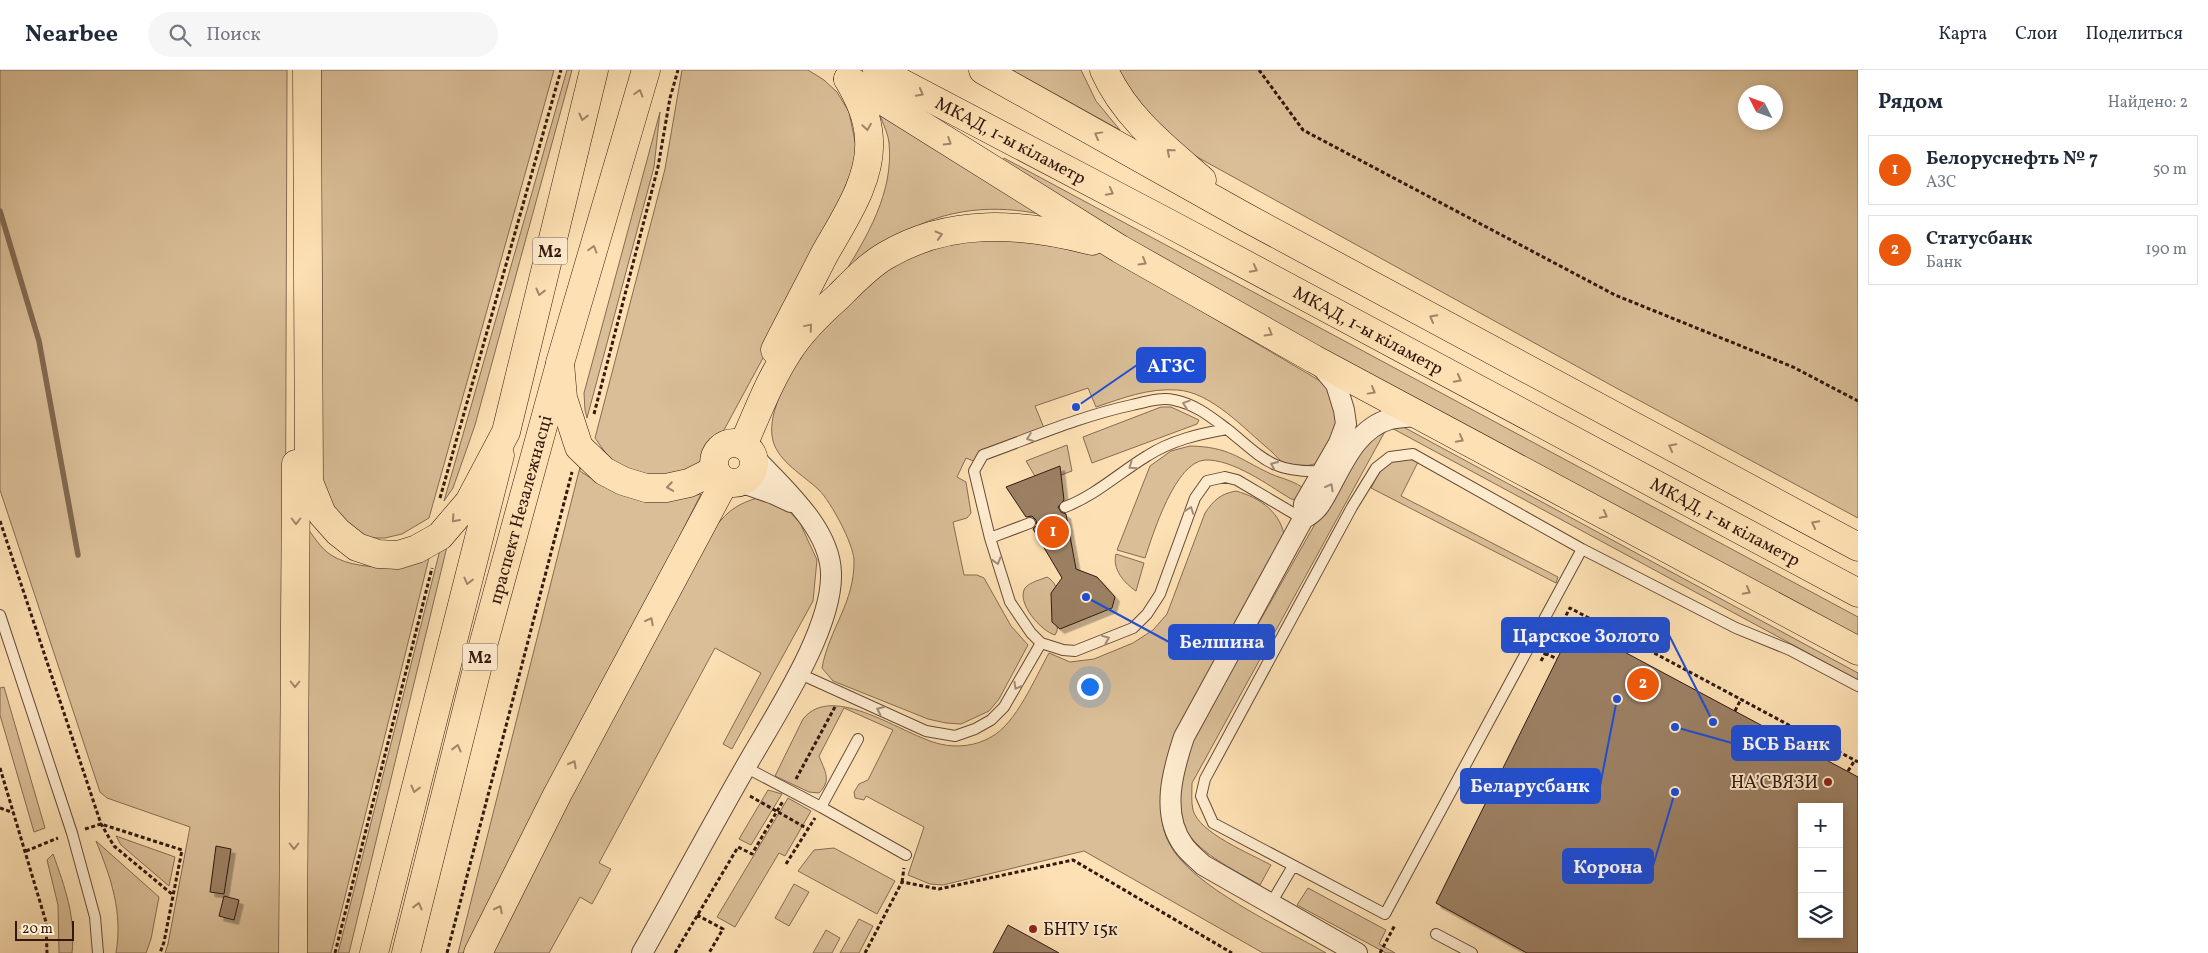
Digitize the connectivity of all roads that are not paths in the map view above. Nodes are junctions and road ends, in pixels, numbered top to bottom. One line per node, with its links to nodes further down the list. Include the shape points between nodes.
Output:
1 (296, 70): 41 (main road, one-way to 41)
2 (307, 70): 15 (main road, one-way to 2, via 469,502 440,536 416,549 398,555 378,554 357,547 322,514 308,482)
3 (594, 70): 15 (main road, праспект Незалежнасці / М2, one-way to 15)
4 (646, 70): 12 (main road, праспект Незалежнасці / М2, one-way to 4)
5 (876, 70): 26 (main road, МКАД, 1-ы кіламетр, one-way to 26)
6 (983, 70): 9 (main road, one-way to 6)
7 (1104, 70): 9 (main road, one-way to 7, via 1144,129 1118,97)
8 (842, 74): 10 (main road, one-way to 10); 16 (main road, one-way to 16, via 861,102 867,120 870,141 866,167)
9 (1247, 218): 24 (main road, one-way to 9)
10 (1120, 249): 11 (main road, one-way to 11); 16 (main road, one-way to 10, via 788,352 822,312 884,257 945,232 978,227 1019,226 1061,233)
11 (1314, 359): 13 (main road, one-way to 13); 17 (street, via 1336,384 1346,424)
12 (560, 363): 18 (main road, one-way to 12, via 646,488 604,471 579,447 564,398); 43 (main road, праспект Незалежнасці / М2, one-way to 12, via 481,653)
13 (1417, 416): 21 (street, one-way to 13, via 1316,512 1363,434 1390,419); 30 (main road, one-way to 30)
14 (1227, 429): 17 (lane, one-way to 14, via 1301,472 1267,462); 19 (lane, one-way to 19, via 1197,434 1147,455 1084,500); 23 (lane, one-way to 23, via 1192,406 1172,400 1152,400 1106,411 983,455 974,471)
15 (506, 432): 42 (main road, праспект Незалежнасці / М2, one-way to 42)
16 (741, 448): 18 (main road, via 716,454 714,462); 18 (main road, via 754,464 752,472 747,478); 20 (street)
17 (1322, 471): 21 (street, via 1304,504)
18 (727, 478): 20 (street, via 774,494); 44 (main road, one-way to 18, via 557,795)
19 (1065, 507)
20 (804, 509): 31 (street, via 814,523 832,572 822,621)
21 (1303, 519): 29 (lane, one-way to 21, via 1075,651 1133,628 1148,614 1160,594 1195,498 1206,482 1226,477 1237,480); 38 (street, via 1184,736 1172,784 1174,826 1183,845 1203,865)
22 (1030, 523): 23 (lane)
23 (990, 538): 29 (lane, one-way to 29, via 1010,602)
24 (1858, 547)
25 (1582, 549): 32 (lane); 37 (lane, via 1385,914); 37 (lane, via 1413,454 1390,457 1376,468 1205,779 1201,796 1213,824)
26 (1858, 593)
27 (0, 616): 28 (lane)
28 (3, 634): 40 (lane, via 72,833 95,917)
29 (1041, 643): 31 (lane, one-way to 31, via 1004,708 990,720 955,736 926,731)
30 (1858, 651)
31 (798, 673): 34 (street)
32 (1858, 686)
33 (858, 739): 35 (lane)
34 (746, 767): 35 (lane); 45 (street)
35 (821, 807): 36 (lane)
36 (906, 855)
37 (1294, 866): 38 (lane)
38 (1270, 905): 46 (street)
39 (1436, 934): 47 (lane)
40 (98, 953)
41 (293, 953)
42 (374, 953)
43 (406, 953)
44 (478, 953)
45 (642, 953)
46 (1356, 953)
47 (1472, 953)

